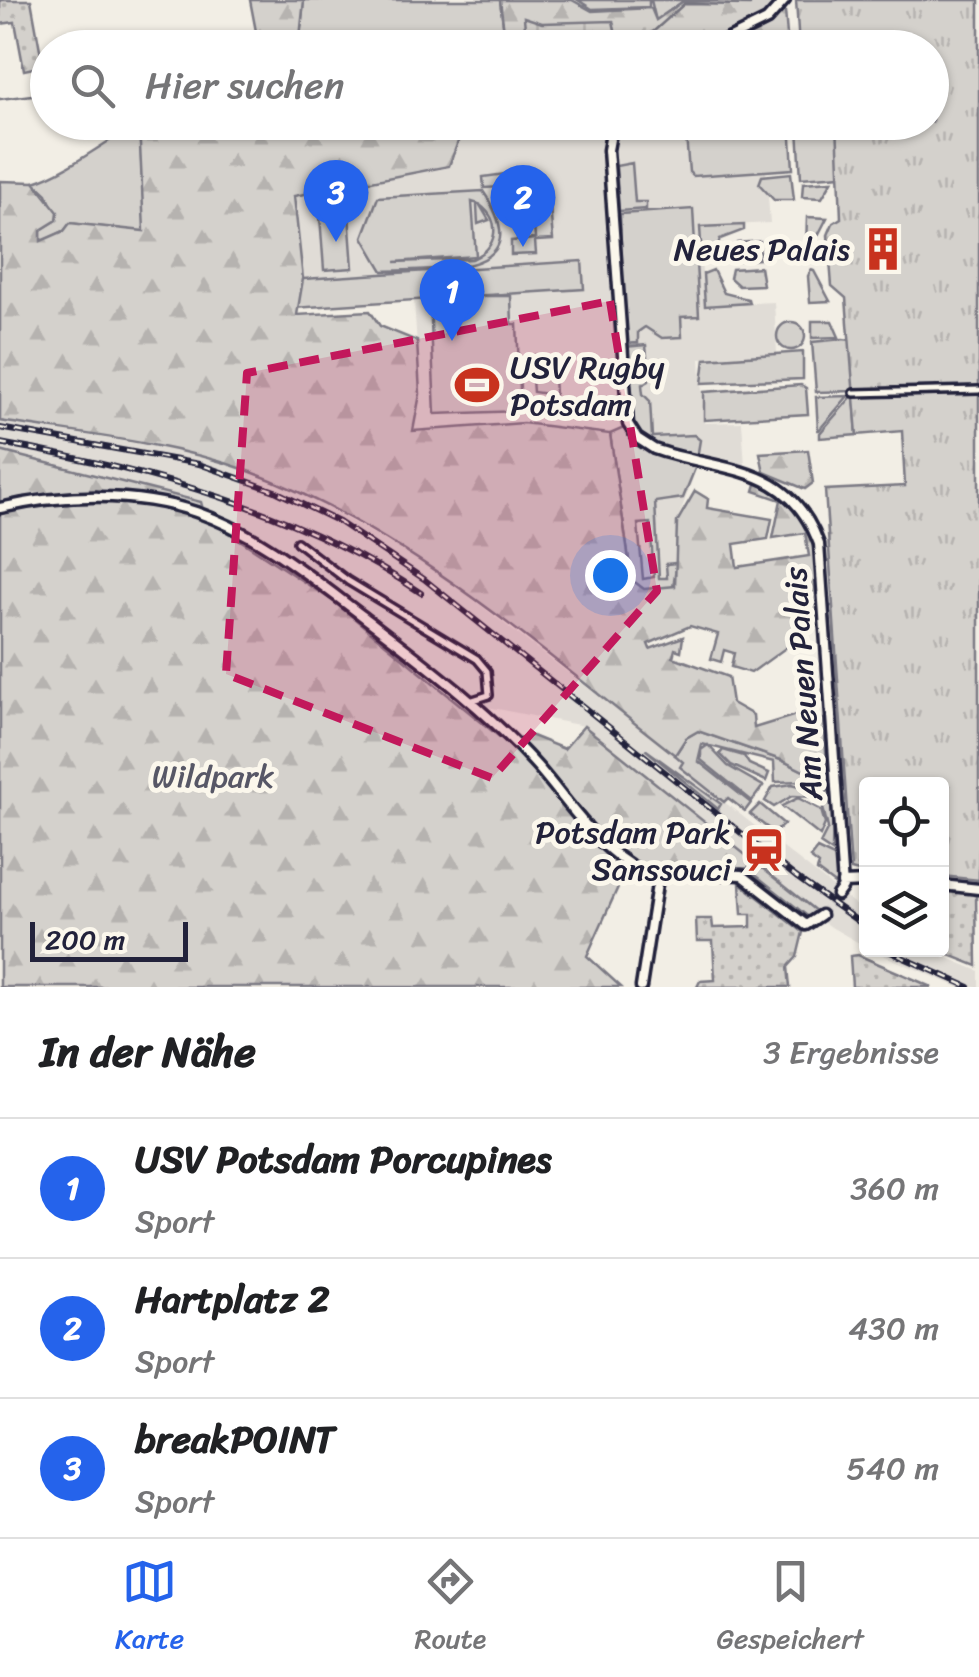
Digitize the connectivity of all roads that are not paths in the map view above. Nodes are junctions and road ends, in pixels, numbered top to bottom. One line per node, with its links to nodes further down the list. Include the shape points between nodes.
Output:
1 (785, 0): 2 (street)
2 (746, 30)
3 (610, 140): 11 (street, Am Neuen Palais, via 632,432 654,449 771,482 798,504 819,544)
4 (979, 390): 5 (street)
5 (854, 393)
6 (0, 508): 8 (street, via 68,498 127,499 219,520 299,568)
7 (298, 542): 8 (street, via 348,581 477,660 488,672 489,694)
8 (470, 702): 9 (street, via 538,767 608,850 631,869)
9 (658, 878): 15 (street, via 666,872 742,876 806,925); 16 (street)
10 (859, 882): 11 (street)
11 (842, 883): 14 (street)
12 (949, 886): 13 (street)
13 (979, 888)
14 (837, 895)
15 (821, 915)
16 (641, 987)

